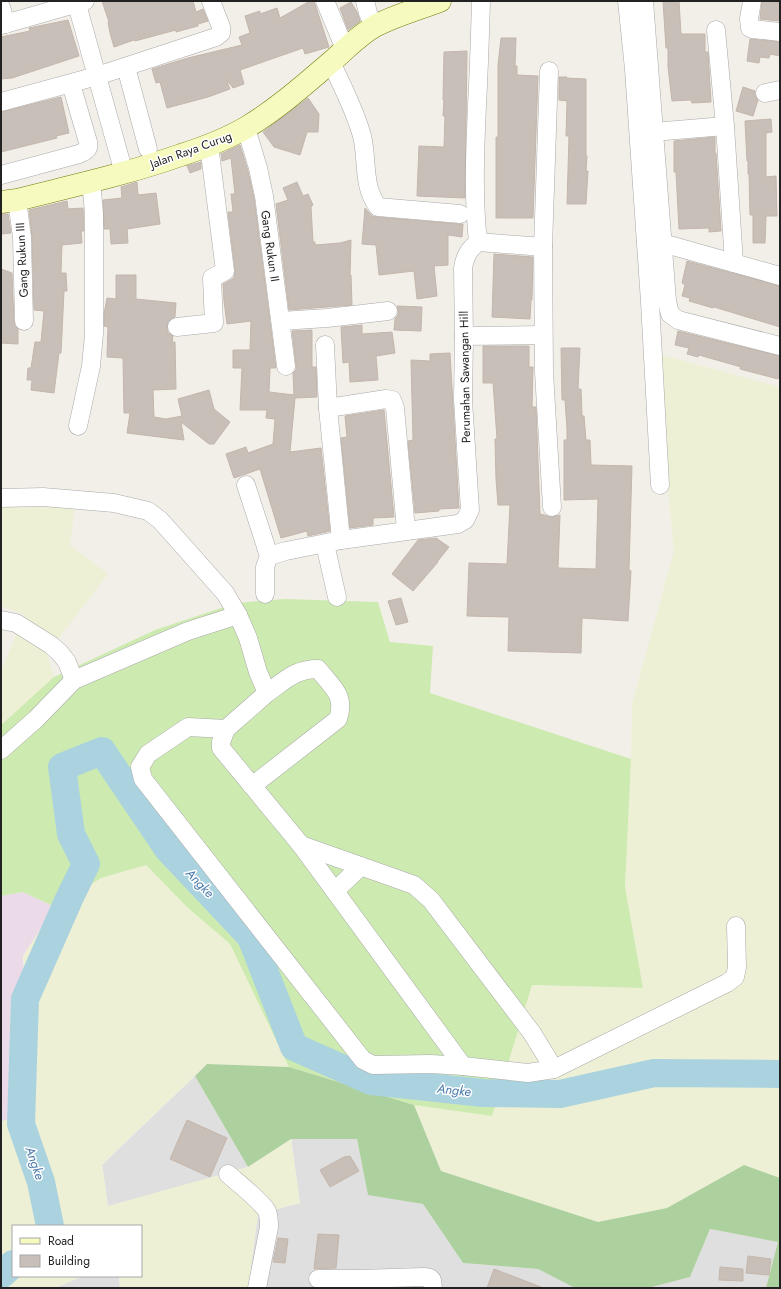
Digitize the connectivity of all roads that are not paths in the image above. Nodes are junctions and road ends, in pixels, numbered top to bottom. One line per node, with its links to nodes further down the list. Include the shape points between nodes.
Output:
1 (211, 1): 16 (street, via 221,27 221,33 216,37)
2 (325, 1): 15 (street)
3 (365, 1): 12 (street)
4 (440, 1): 12 (main road, Jalan Raya Curug)
5 (481, 1): 31 (street, via 475,213)
6 (627, 1): 48 (street, via 650,302)
7 (644, 1): 23 (street)
8 (752, 1): 14 (street, via 750,28)
9 (79, 2): 11 (street); 18 (street)
10 (1, 7): 11 (street)
11 (4, 24)
12 (374, 27): 15 (main road, Jalan Raya Curug)
13 (716, 30): 21 (street)
14 (780, 32)
15 (338, 55): 22 (main road, Jalan Raya Curug, via 284,101); 30 (street, via 362,136 368,188 378,207)
16 (126, 67): 18 (street); 25 (street)
17 (549, 71): 33 (street)
18 (97, 76): 19 (street); 26 (street)
19 (71, 84): 20 (street); 27 (street, via 88,150)
20 (1, 102)
21 (725, 126): 23 (street); 34 (street)
22 (246, 128): 24 (main road, Jalan Raya Curug); 38 (street, Gang Rukun II, via 264,196)
23 (654, 132): 32 (street)
24 (209, 146): 26 (main road, Jalan Raya Curug); 39 (street, via 225,271 212,278 214,323)
25 (148, 148)
26 (124, 173): 28 (main road, Jalan Raya Curug)
27 (1, 174)
28 (90, 181): 29 (main road, Jalan Raya Curug); 46 (street, via 94,213 94,334)
29 (9, 201): 37 (street, Gang Rukun III, via 22,237)
30 (460, 214)
31 (478, 242): 33 (street); 41 (street, Perumahan Sawangan Hill, via 464,260)
32 (662, 243): 34 (street); 43 (street, via 670,314 678,320)
33 (543, 247): 40 (street)
34 (734, 263): 35 (street)
35 (780, 276)
36 (388, 311): 38 (street)
37 (24, 321)
38 (281, 321): 44 (street, Gang Rukun II)
39 (177, 327)
40 (543, 335): 41 (street); 50 (street)
41 (464, 336): 51 (street, Perumahan Sawangan Hill, via 463,400 470,510 465,520 458,524)
42 (325, 344): 45 (street)
43 (780, 346)
44 (286, 366)
45 (328, 408): 51 (street, via 392,400); 52 (street)
46 (78, 426)
47 (246, 485): 53 (street)
48 (660, 485)
49 (1, 498): 56 (street, via 43,497 114,503 148,511 160,520 226,593)
50 (552, 507)
51 (406, 530): 52 (street, Perumahan Sawangan Hill)
52 (333, 542): 53 (street, Perumahan Sawangan Hill); 55 (street)
53 (270, 556): 54 (street, via 265,567)
54 (265, 594)
55 (337, 597)
56 (238, 615): 58 (street, via 188,631); 59 (street)
57 (1, 620): 58 (street, via 16,623 51,645 67,662)
58 (74, 680): 61 (street)
59 (267, 693): 60 (street); 62 (street, via 298,672 318,669 340,698 342,709 338,719)
60 (226, 729): 62 (street, via 221,748); 67 (street, via 188,727 148,754 140,767 143,779 363,1060 373,1065)
61 (1, 750)
62 (252, 786): 63 (street)
63 (301, 845): 64 (street); 65 (street)
64 (362, 866): 65 (street); 68 (street, via 414,885 431,900 532,1033)
65 (334, 891): 67 (street)
66 (736, 926): 68 (street, via 737,968 735,977 727,984)
67 (463, 1066): 68 (street, via 528,1073)
68 (554, 1069)
69 (228, 1174): 71 (street, via 267,1212 269,1227)
70 (318, 1279): 72 (street, via 425,1277 432,1280)
71 (258, 1288)
72 (433, 1288)

